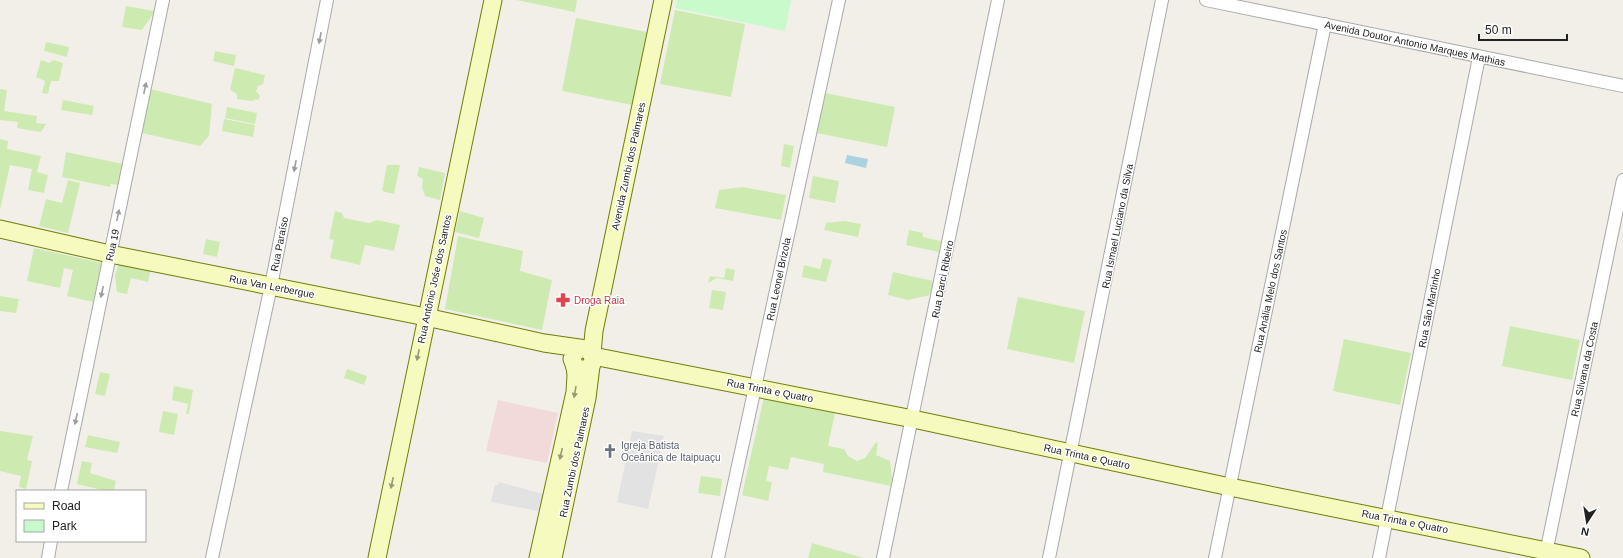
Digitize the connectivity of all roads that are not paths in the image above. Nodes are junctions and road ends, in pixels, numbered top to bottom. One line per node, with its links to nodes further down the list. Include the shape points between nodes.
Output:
1 (163, 0): 14 (street, Rua 19, one-way to 1)
2 (327, 0): 15 (street, Rua Paraíso, one-way to 15)
3 (493, 0): 16 (street, Rua Antônio Jośe dos Santos)
4 (662, 0): 17 (street, Avenida Zumbi dos Palmares, via 594,331)
5 (839, 0): 18 (street, Rua Leonel Brizola)
6 (998, 0): 19 (street, Rua Darci Ribeiro)
7 (1162, 0): 20 (street, Rua Ismael Luciano da Silva)
8 (1206, 0): 9 (street, Avenida Doutor Antonio Marques Mathias)
9 (1325, 24): 10 (street, Avenida Doutor Antonio Marques Mathias); 21 (street, Rua Anália Melo dos Santos)
10 (1479, 57): 11 (street, Avenida Doutor Antonio Marques Mathias); 23 (street, Rua São Martinho)
11 (1623, 86)
12 (1623, 180): 25 (street, Rua Silvana da Costa)
13 (0, 229): 14 (street, Rua Van Lerbergue)
14 (110, 254): 15 (street, Rua Van Lerbergue); 22 (street, Rua 19, one-way to 22)
15 (271, 286): 16 (street, Rua Van Lerbergue); 27 (street, Rua Paraíso)
16 (426, 317): 17 (street, Rua Van Lerbergue, via 544,343); 28 (street, Rua Antônio Jośe dos Santos, one-way to 28)
17 (584, 358): 18 (street, Rua Trinta e Quatro); 29 (street, Rua Zumbi dos Palmares, one-way to 29, via 576,375 575,392); 30 (street, Rua Zumbi dos Palmares, via 587,398)
18 (755, 387): 19 (street, Rua Trinta e Quatro); 31 (street, Rua Leonel Brizola)
19 (913, 419): 20 (street, Rua Trinta e Quatro); 32 (street, Rua Darci Ribeiro)
20 (1071, 452): 21 (street, Rua Trinta e Quatro); 33 (street, Rua Ismael Luciano da Silva)
21 (1230, 487): 23 (street, Rua Trinta e Quatro); 34 (street, Rua Anália Melo dos Santos)
22 (61, 490)
23 (1387, 518): 25 (street, Rua Trinta e Quatro); 35 (street, Rua São Martinho)
24 (51, 542): 26 (street)
25 (1546, 554): 36 (street, Rua Trinta e Quatro)
26 (48, 558)
27 (212, 558)
28 (377, 558)
29 (538, 558)
30 (553, 558)
31 (718, 558)
32 (884, 558)
33 (1049, 558)
34 (1215, 558)
35 (1379, 558)
36 (1581, 558)

